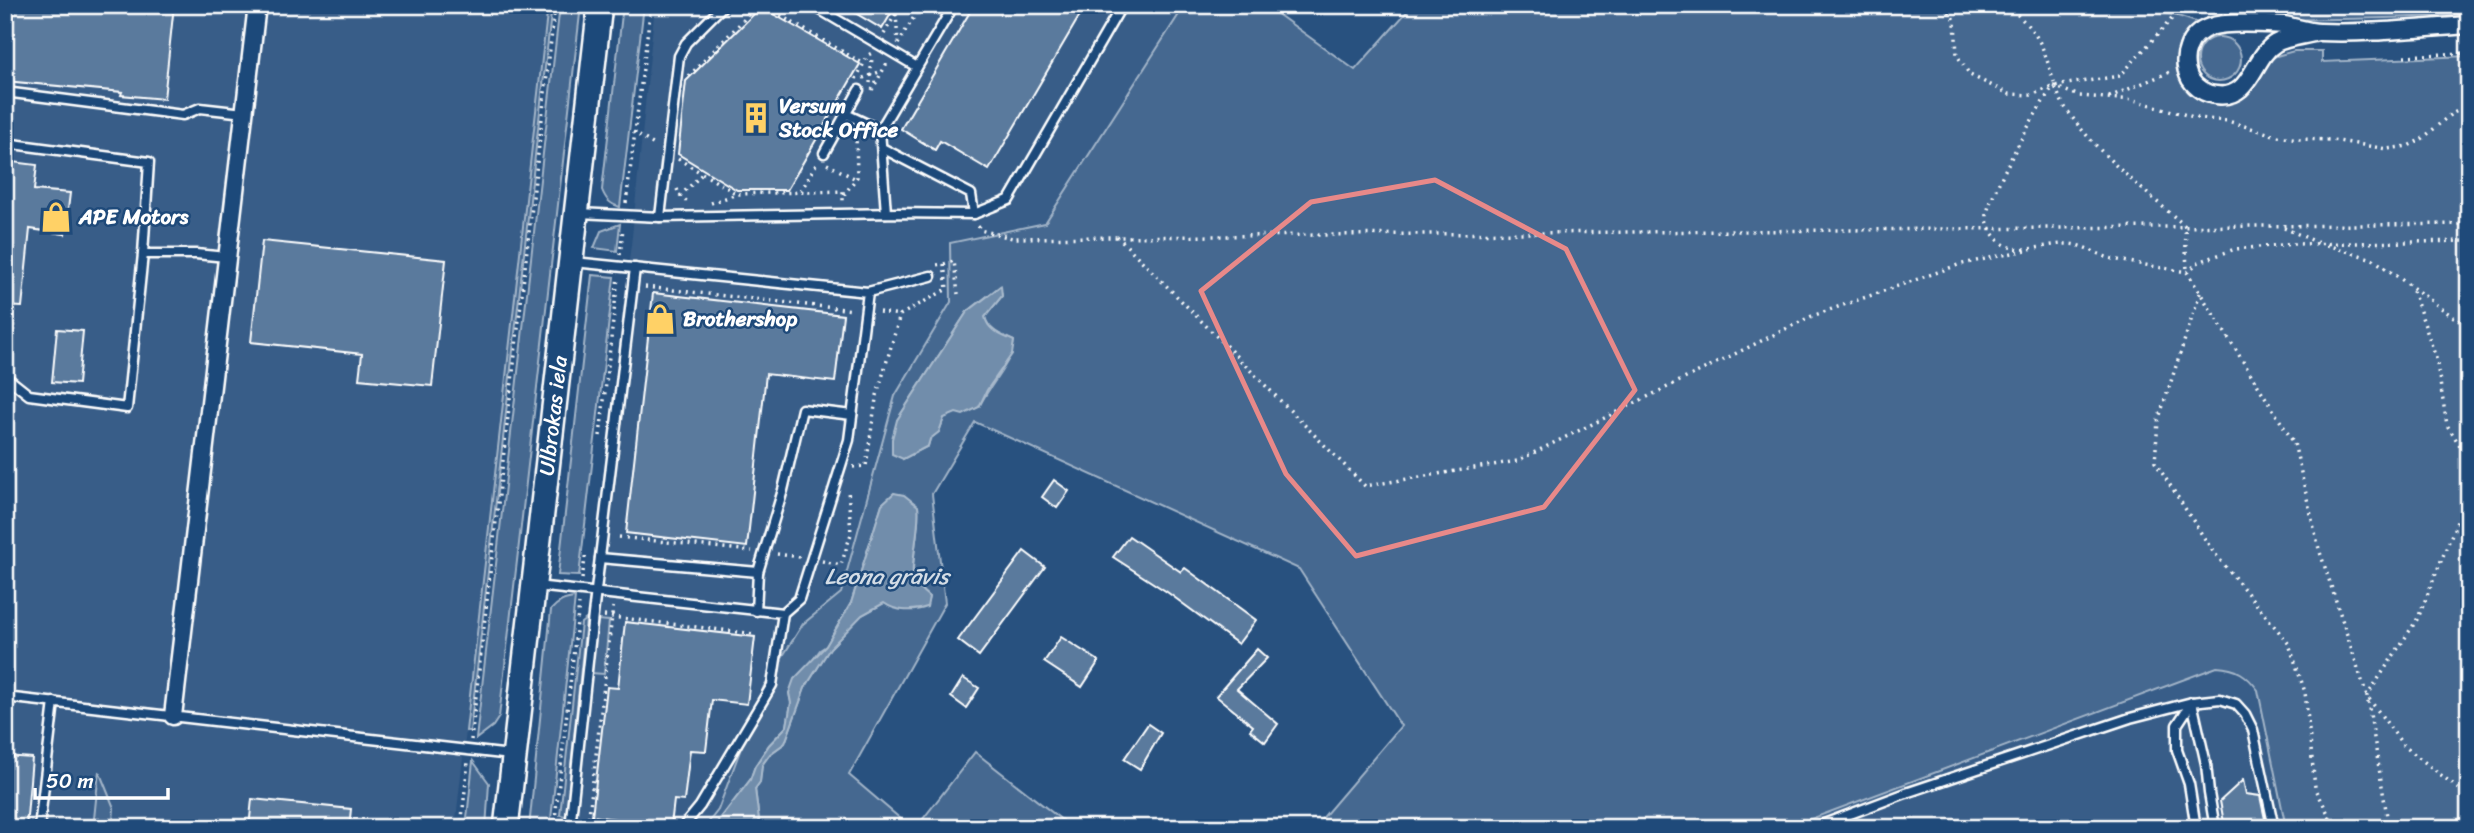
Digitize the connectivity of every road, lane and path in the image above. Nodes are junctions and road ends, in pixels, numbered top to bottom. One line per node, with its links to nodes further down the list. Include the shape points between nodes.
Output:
1 (257, 5): 38 (street)
2 (555, 5): 116 (path)
3 (600, 5): 57 (main road, Ulbrokas iela)
4 (651, 5): 42 (path)
5 (724, 5): 45 (lane, via 678,57)
6 (760, 5): 27 (path); 31 (path)
7 (812, 5): 26 (lane)
8 (912, 5): 20 (path)
9 (921, 5): 20 (path)
10 (954, 5): 29 (lane)
11 (1122, 5): 60 (lane, via 1009,200)
12 (1947, 5): 32 (path, via 1955,22 1957,55 1970,75 2009,94 2031,95)
13 (1977, 5): 14 (path)
14 (1987, 5)
15 (2007, 5): 32 (path, via 2038,40)
16 (2151, 5): 18 (path)
17 (2200, 5): 21 (path)
18 (2178, 12): 21 (path); 32 (path, via 2120,76)
19 (896, 14): 24 (path)
20 (915, 15): 24 (path)
21 (2206, 19): 23 (street); 28 (street, via 2185,54)
22 (2469, 25): 23 (street)
23 (2317, 32): 28 (street, via 2277,43 2265,52 2242,88 2231,94 2220,96 2197,87)
24 (899, 44): 26 (path)
25 (872, 53): 27 (path)
26 (893, 53): 29 (lane); 34 (path)
27 (864, 64): 30 (path)
28 (2185, 66): 36 (path)
29 (917, 67): 41 (lane)
30 (855, 80)
31 (684, 81)
32 (2054, 86): 36 (path, via 2079,96); 64 (path, via 2097,147); 66 (path, via 2004,173 1987,213)
33 (859, 90): 39 (lane)
34 (872, 91)
35 (5, 92): 38 (lane, via 183,115 201,108)
36 (2109, 97): 37 (path, via 2277,135 2387,149 2422,139 2451,114)
37 (2469, 106)
38 (244, 113): 72 (street)
39 (846, 114): 40 (lane); 46 (lane)
40 (863, 122): 41 (lane); 49 (path, via 856,132)
41 (880, 130): 44 (lane)
42 (633, 132): 45 (path); 61 (path)
43 (5, 143): 71 (lane, via 149,162)
44 (882, 148): 58 (lane); 60 (lane, via 971,194)
45 (667, 153): 62 (lane)
46 (824, 153)
47 (675, 167): 48 (path, via 676,157)
48 (703, 173): 52 (path); 53 (path)
49 (855, 179): 51 (path, via 819,159); 54 (path)
50 (676, 187): 53 (path)
51 (801, 191): 52 (path); 54 (path, via 843,191)
52 (737, 194): 56 (path)
53 (680, 196): 55 (path)
54 (843, 197): 59 (path)
55 (693, 205)
56 (704, 205)
57 (576, 213): 61 (lane); 73 (main road, Ulbrokas iela)
58 (886, 213): 59 (lane); 60 (lane)
59 (843, 214): 62 (lane)
60 (974, 214): 67 (path, via 980,230 1012,238)
61 (624, 216): 62 (lane); 75 (path)
62 (660, 217)
63 (2469, 224): 65 (path)
64 (2185, 226): 65 (path); 66 (path); 77 (path)
65 (2282, 227): 69 (path)
66 (1990, 229): 67 (path); 70 (path, via 2005,245)
67 (1117, 236): 70 (path, via 1365,486 1517,461 1812,316 1958,265)
68 (2469, 241): 69 (path)
69 (2320, 244): 77 (path, via 2235,249 2199,262); 80 (path, via 2373,259)
70 (2029, 250): 77 (path, via 2069,244 2111,259)
71 (143, 254): 72 (lane); 87 (lane, via 127,408 29,395)
72 (226, 257): 115 (street)
73 (571, 262): 75 (lane); 102 (main road, Ulbrokas iela)
74 (944, 264): 78 (path, via 935,265); 83 (path, via 954,261); 85 (path, via 947,289)
75 (619, 267): 76 (lane); 89 (path)
76 (635, 268): 79 (lane); 81 (lane)
77 (2187, 272): 82 (path)
78 (931, 276): 81 (lane)
79 (633, 286): 84 (path); 94 (lane)
80 (2413, 289): 86 (path); 90 (path, via 2436,358 2447,425)
81 (867, 292): 84 (lane)
82 (2200, 292): 111 (path, via 2294,443 2319,549); 131 (path, via 2158,421 2155,462 2211,550 2289,644 2305,692 2315,787)
83 (958, 294)
84 (865, 311): 85 (path); 88 (lane)
85 (900, 315): 91 (path, via 876,399 866,466)
86 (2469, 328)
87 (5, 376)
88 (852, 415): 97 (lane, via 802,409); 99 (lane, via 849,440)
89 (600, 439)
90 (2469, 460)
91 (851, 467)
92 (847, 478): 99 (path, via 851,534 841,565)
93 (2469, 514): 111 (path, via 2458,519 2418,618)
94 (604, 530): 95 (path); 98 (lane)
95 (619, 537): 97 (path); 100 (path)
96 (587, 542): 103 (path)
97 (765, 552): 99 (path); 101 (lane)
98 (600, 558): 100 (lane); 104 (lane)
99 (811, 559): 107 (lane, via 799,599)
100 (617, 560): 101 (lane)
101 (758, 572): 106 (lane)
102 (533, 586): 103 (lane); 117 (main road, Ulbrokas iela)
103 (581, 591): 104 (lane); 124 (path)
104 (596, 593): 105 (lane); 108 (lane)
105 (615, 594): 106 (lane); 109 (path)
106 (756, 611): 107 (lane)
107 (783, 613): 126 (lane, via 772,685 700,806)
108 (593, 615): 109 (path); 120 (lane)
109 (612, 618): 110 (path); 119 (path)
110 (755, 634)
111 (2367, 696): 118 (path, via 2403,745); 132 (path)
112 (5, 697): 113 (lane)
113 (54, 702): 115 (lane); 121 (lane)
114 (2192, 702): 127 (lane, via 2130,718); 128 (lane, via 2177,725 2177,750 2189,784); 129 (lane); 130 (lane, via 2220,699 2236,704 2245,714 2253,730)
115 (173, 716): 116 (lane)
116 (470, 751): 117 (lane); 122 (path)
117 (514, 756): 123 (main road, Ulbrokas iela)
118 (2469, 797)
119 (588, 824): 120 (path); 125 (path)
120 (571, 826)
121 (39, 828)
122 (461, 828)
123 (506, 828)
124 (554, 828)
125 (630, 828)
126 (682, 828)
127 (1813, 828)
128 (2196, 828)
129 (2215, 828)
130 (2274, 828)
131 (2335, 828)
132 (2389, 828)

